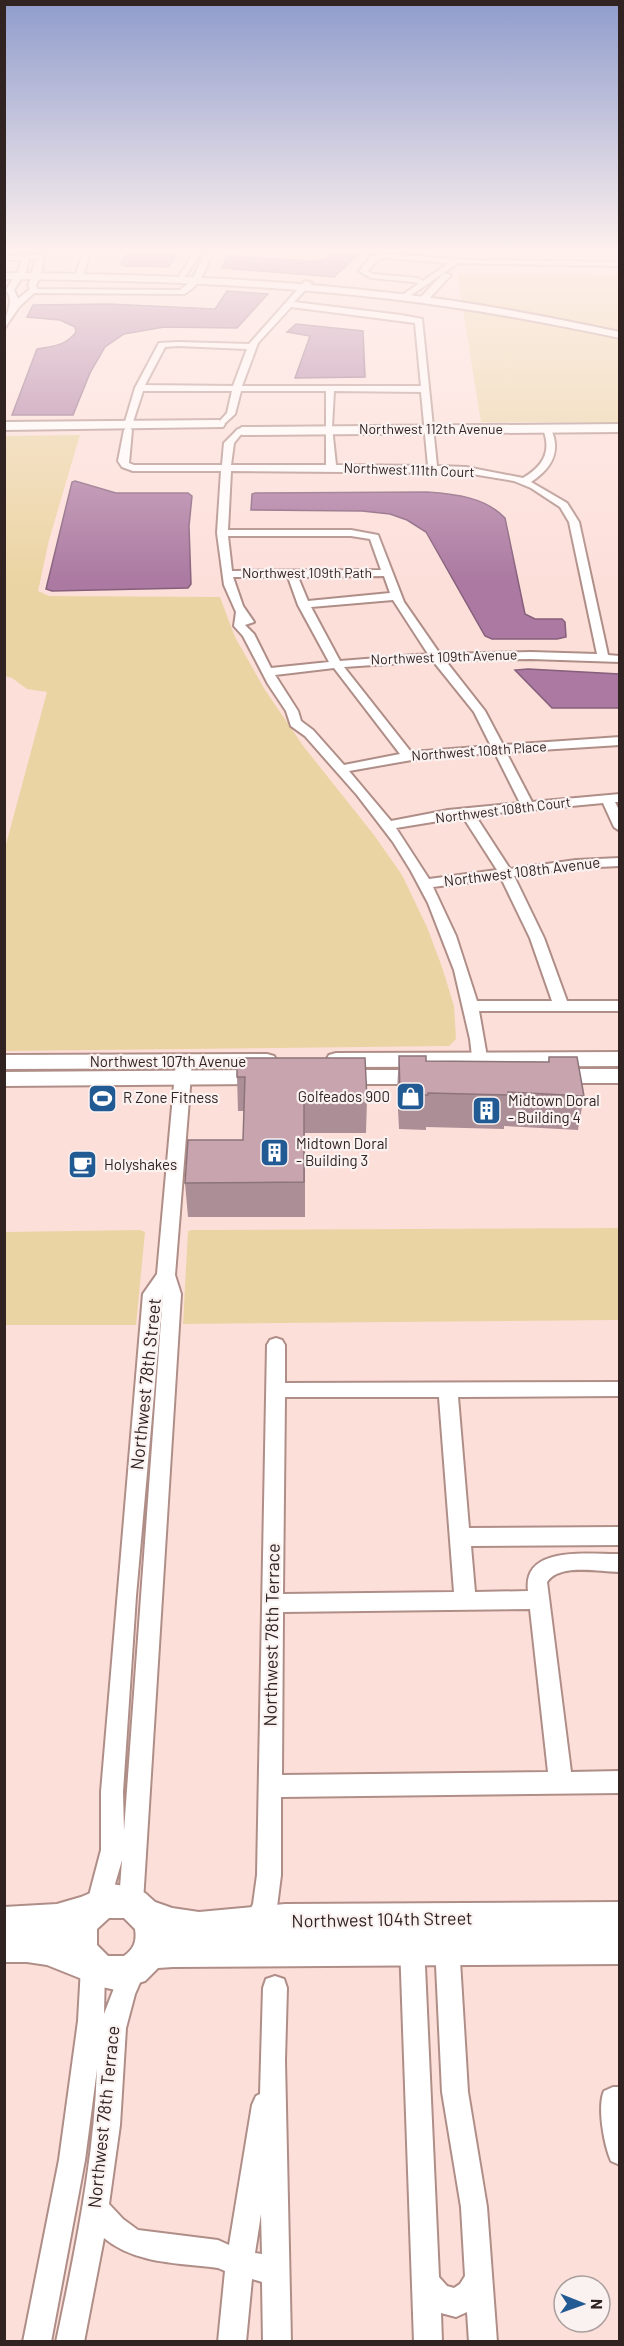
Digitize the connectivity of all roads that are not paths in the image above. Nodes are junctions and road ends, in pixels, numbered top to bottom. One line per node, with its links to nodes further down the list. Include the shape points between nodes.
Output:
1 (152, 362): 4 (street)
2 (245, 362): 5 (street)
3 (423, 362): 7 (street)
4 (140, 386): 5 (street); 14 (street)
5 (236, 388): 6 (street); 9 (street)
6 (330, 389): 7 (street); 10 (street)
7 (425, 389): 11 (street)
8 (4, 426): 14 (street, Northwest 112th Avenue)
9 (230, 426): 10 (street, Northwest 112th Avenue); 14 (street, Northwest 112th Avenue); 18 (street)
10 (329, 427): 11 (street, Northwest 112th Avenue); 16 (street)
11 (429, 427): 12 (street, Northwest 112th Avenue); 17 (street)
12 (542, 427): 13 (street, Northwest 112th Avenue); 19 (street, via 553,445 552,458)
13 (620, 427)
14 (128, 428): 15 (street, Northwest 112th Avenue); 18 (street, Northwest 111th Court, via 125,465 144,469)
15 (4, 431)
16 (331, 468): 17 (street, Northwest 111th Court); 18 (street, Northwest 111th Court)
17 (434, 468): 19 (street, Northwest 111th Court)
18 (226, 469): 20 (street)
19 (524, 482): 27 (street, Northwest 111th Court, via 564,505 574,522)
20 (222, 533): 21 (street, via 367,534 374,537); 22 (street)
21 (386, 573): 23 (street, Northwest 109th Path); 24 (street)
22 (228, 574): 23 (street, Northwest 109th Path); 30 (street, via 240,614 239,626 249,634)
23 (292, 574): 25 (street)
24 (396, 596): 25 (street); 26 (street)
25 (303, 605): 29 (street)
26 (435, 656): 27 (street, Northwest 109th Avenue); 29 (street, Northwest 109th Avenue); 32 (street, via 480,711)
27 (603, 658): 28 (street, Northwest 109th Avenue)
28 (620, 659)
29 (335, 664): 30 (street, Northwest 109th Avenue); 33 (street)
30 (268, 672): 34 (street, via 295,723 309,733)
31 (620, 741): 32 (street, Northwest 108th Place)
32 (497, 749): 33 (street, Northwest 108th Place); 36 (street)
33 (408, 756): 34 (street, Northwest 108th Place)
34 (340, 769): 38 (street)
35 (613, 799): 36 (street, Northwest 108th Court); 39 (street)
36 (528, 806): 37 (street, Northwest 108th Court)
37 (466, 812): 38 (street, Northwest 108th Court); 41 (street)
38 (388, 826): 42 (street)
39 (620, 827)
40 (620, 862): 41 (street, Northwest 108th Avenue)
41 (505, 873): 42 (street, Northwest 108th Avenue); 45 (street, via 535,933)
42 (424, 884): 44 (street, via 447,932)
43 (620, 1005): 45 (street)
44 (471, 1006): 45 (street); 48 (street)
45 (561, 1006)
46 (620, 1059): 48 (street)
47 (4, 1062): 51 (street, Northwest 107th Avenue)
48 (482, 1068): 50 (street); 52 (street)
49 (287, 1069): 51 (street, Northwest 107th Avenue)
50 (316, 1069)
51 (183, 1070): 53 (street, Northwest 107th Avenue); 54 (street)
52 (620, 1076)
53 (4, 1079)
54 (166, 1275): 62 (street, Northwest 78th Street, via 152,1294); 63 (street, Northwest 78th Street, via 172,1294)
55 (276, 1345): 58 (street, Northwest 78th Terrace)
56 (448, 1389): 57 (street); 58 (street); 60 (street)
57 (620, 1389)
58 (275, 1390): 66 (street, Northwest 78th Terrace)
59 (620, 1536): 60 (street)
60 (460, 1538): 65 (street)
61 (620, 1563): 64 (street, via 549,1567 537,1582)
62 (126, 1596): 63 (street); 70 (street, Northwest 78th Street, via 112,1792 113,1850)
63 (152, 1596): 71 (street, Northwest 78th Street)
64 (539, 1600): 65 (street); 68 (street)
65 (465, 1601): 66 (street)
66 (273, 1603): 69 (street, Northwest 78th Terrace)
67 (620, 1782): 68 (street)
68 (561, 1783): 69 (street)
69 (270, 1786): 74 (street, Northwest 78th Terrace, via 268,1894)
70 (95, 1909): 71 (street, via 110,1901); 73 (street, via 57,1920); 80 (street, via 83,1925 80,1941)
71 (139, 1909): 74 (street, Northwest 104th Street, via 168,1923 194,1928); 79 (street, via 152,1934)
72 (620, 1918): 76 (street, Northwest 104th Street)
73 (4, 1923)
74 (256, 1923): 75 (street, Northwest 104th Street, via 285,1920)
75 (411, 1934): 76 (street, Northwest 104th Street); 79 (street, Northwest 104th Street, via 173,1950); 89 (street)
76 (446, 1934): 78 (street, Northwest 104th Street); 88 (street, via 455,2092 474,2207)
77 (4, 1945): 80 (street, via 42,1946)
78 (620, 1947)
79 (141, 1960): 80 (street, via 113,1974 102,1973); 85 (street, Northwest 78th Terrace, via 124,1988 112,2022 107,2123)
80 (90, 1965): 90 (street, Northwest 78th Terrace, via 91,2021 72,2160)
81 (275, 1988): 82 (street)
82 (272, 2060): 86 (street); 87 (street)
83 (620, 2100): 84 (street, via 613,2100)
84 (620, 2152)
85 (96, 2208): 86 (street, via 107,2224 136,2243 218,2254); 91 (street, Northwest 78th Terrace)
86 (240, 2263): 87 (street); 92 (street)
87 (277, 2271): 93 (street)
88 (479, 2278): 89 (street, via 470,2294 456,2304 438,2298); 95 (street)
89 (426, 2282): 94 (street)
90 (37, 2342)
91 (70, 2342)
92 (232, 2342)
93 (277, 2342)
94 (428, 2342)
95 (483, 2342)

